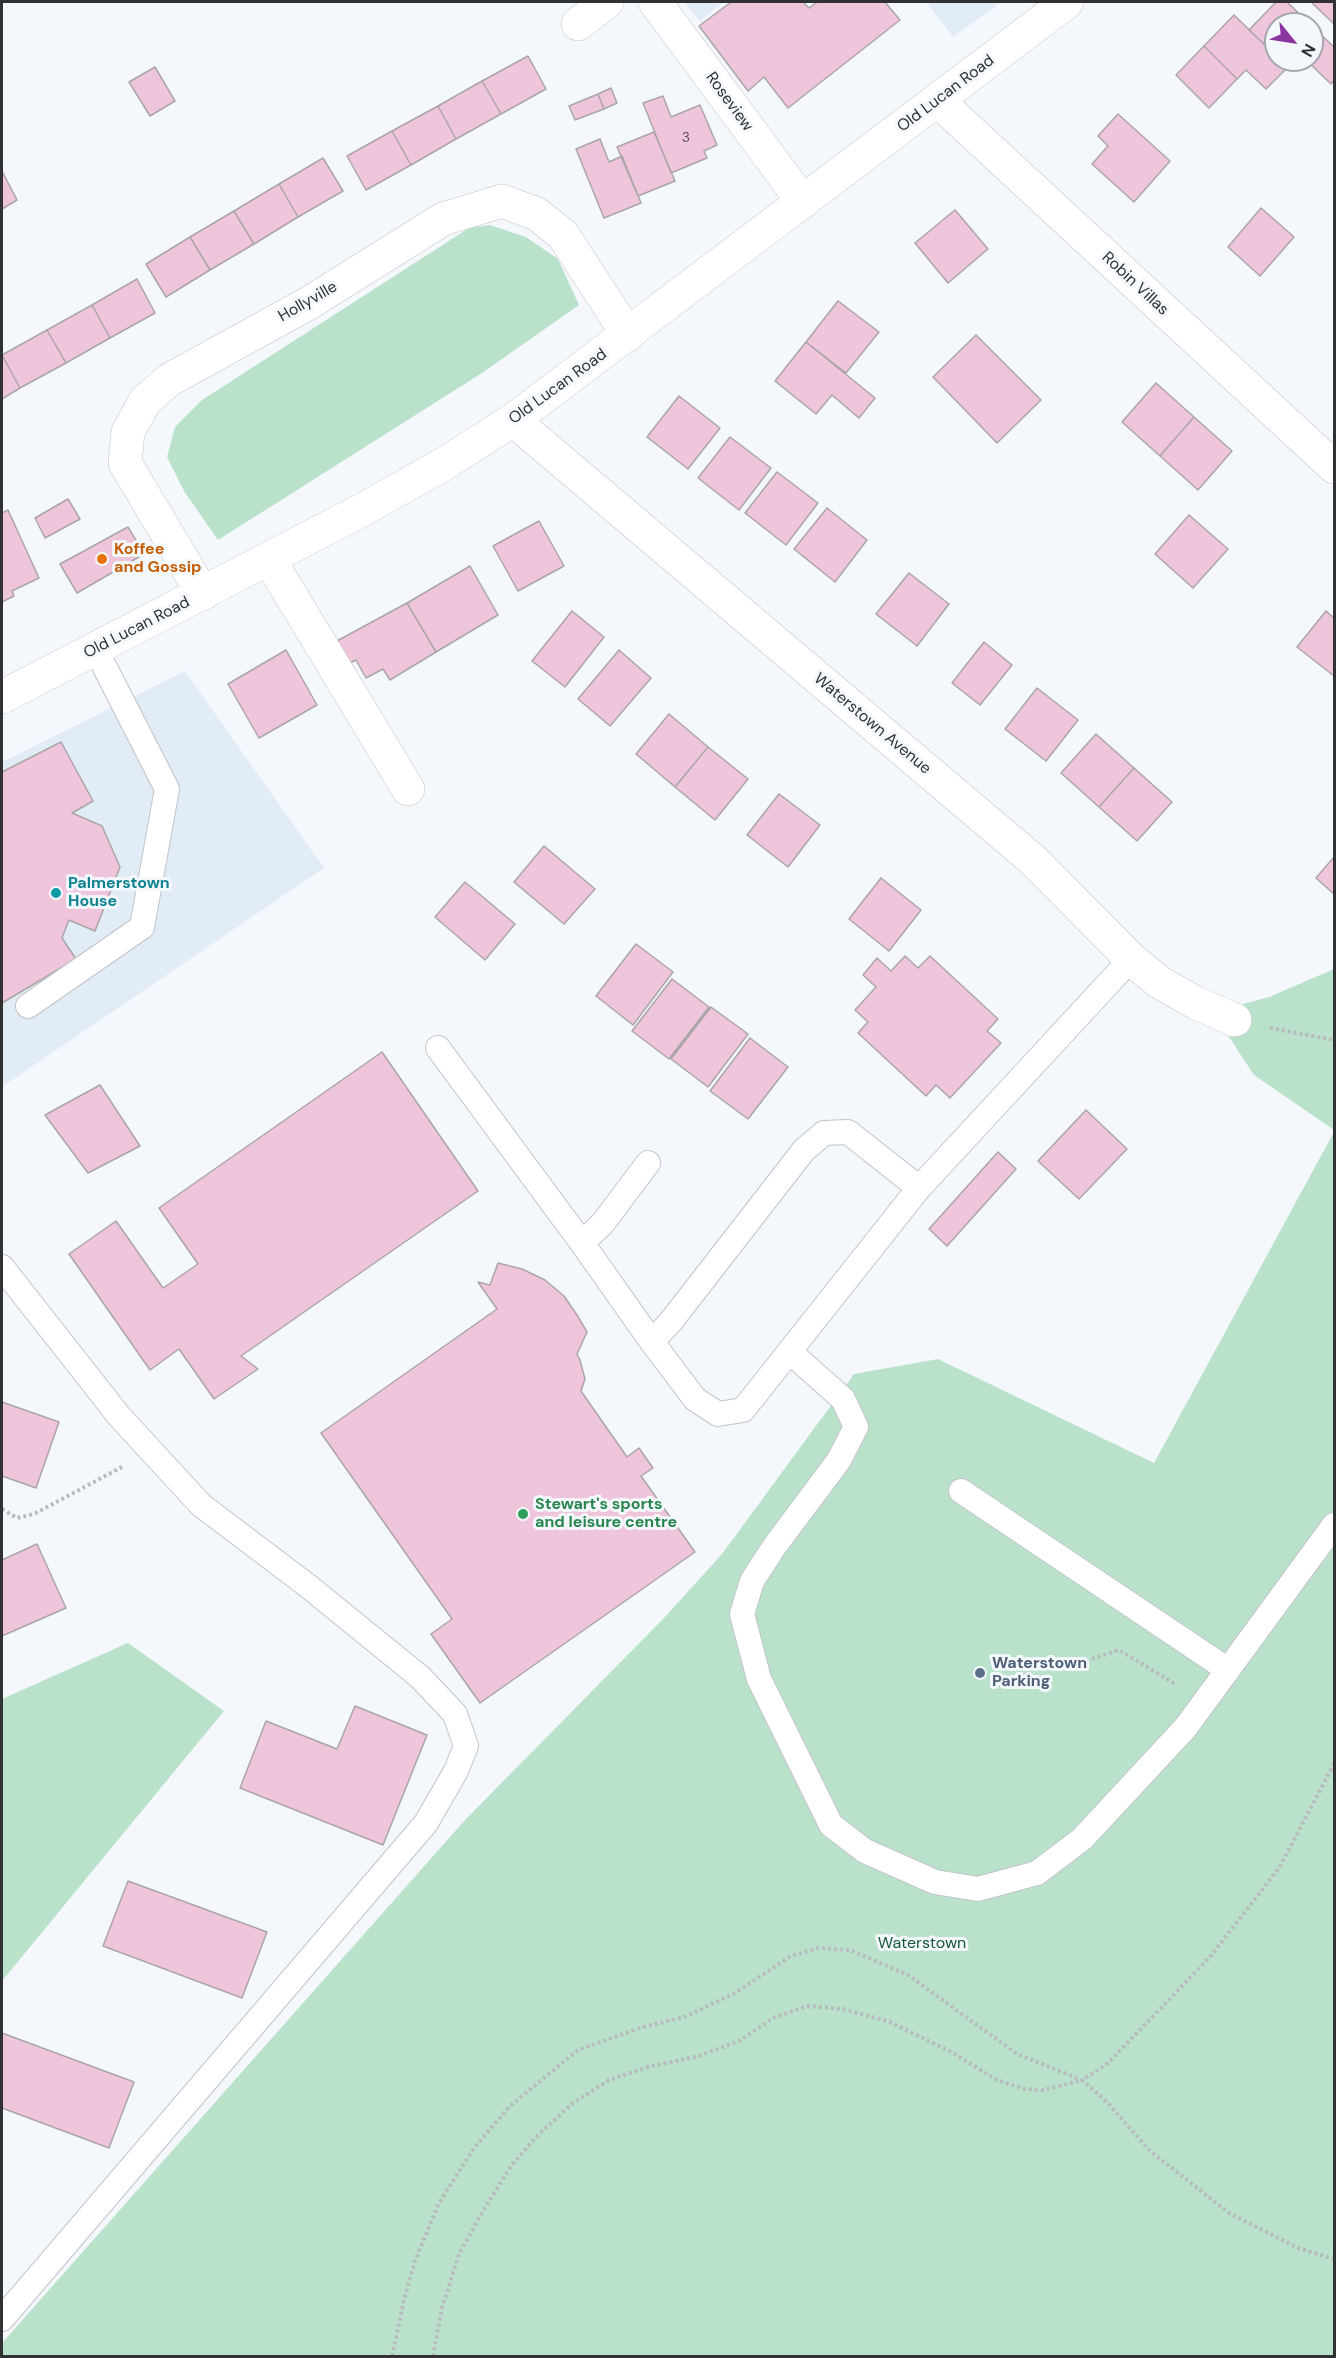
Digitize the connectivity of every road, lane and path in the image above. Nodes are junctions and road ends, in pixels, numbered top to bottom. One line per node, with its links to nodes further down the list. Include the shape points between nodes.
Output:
1 (607, 2): 4 (street)
2 (655, 2): 6 (street, Roseview)
3 (1067, 2): 5 (street, Old Lucan Road)
4 (578, 24)
5 (937, 100): 6 (street, Old Lucan Road); 9 (street, Robin Villas)
6 (803, 202): 7 (street, Old Lucan Road)
7 (628, 335): 8 (street, Old Lucan Road); 11 (street, Hollyville, via 563,235 537,213 502,201 443,219 309,303 169,380 145,400 129,432 124,463)
8 (513, 420): 10 (street, Old Lucan Road, via 434,470); 15 (street, Waterstown Avenue, via 1033,860)
9 (1335, 467)
10 (269, 559): 11 (street, Old Lucan Road); 14 (street)
11 (203, 594): 12 (street, Old Lucan Road)
12 (96, 650): 13 (street, Old Lucan Road); 16 (lane, via 167,789 142,927)
13 (2, 697)
14 (408, 789)
15 (1131, 958): 17 (street, Waterstown Avenue, via 1159,982); 21 (lane)
16 (28, 1006)
17 (1234, 1020): 18 (path)
18 (1335, 1040)
19 (438, 1048): 22 (lane)
20 (648, 1163): 22 (lane, via 603,1223)
21 (919, 1188): 24 (lane, via 848,1132 824,1133 804,1150); 25 (lane)
22 (582, 1243): 24 (lane)
23 (2, 1268): 26 (lane)
24 (652, 1342): 25 (lane, via 695,1398 718,1414 742,1410)
25 (790, 1352): 30 (lane, via 843,1399 856,1427 839,1460 752,1581 742,1614 759,1679 811,1787 831,1825 865,1851 935,1882 978,1888 1037,1873 1082,1839 1186,1727)
26 (151, 1451): 28 (path, via 34,1514 17,1518); 34 (lane, via 201,1505 420,1677 454,1714 466,1746 426,1823)
27 (961, 1491): 30 (lane)
28 (2, 1509)
29 (1335, 1525): 30 (lane)
30 (1228, 1670)
31 (1335, 1764): 32 (path, via 1279,1868 1210,1957 1107,2064)
32 (1082, 2080): 33 (path, via 1150,2151 1229,2213 1298,2248); 35 (path, via 1017,2054 908,1975 874,1960 850,1950 818,1948 791,1956 735,1992 687,2016 578,2050 510,2106 474,2148 439,2203 415,2261); 36 (path, via 1043,2090 1025,2089 997,2080 890,2022 843,2009 807,2006 773,2018 729,2045 609,2080 573,2103 511,2166 459,2254 442,2308)
33 (1335, 2259)
34 (2, 2319)
35 (392, 2356)
36 (433, 2356)

